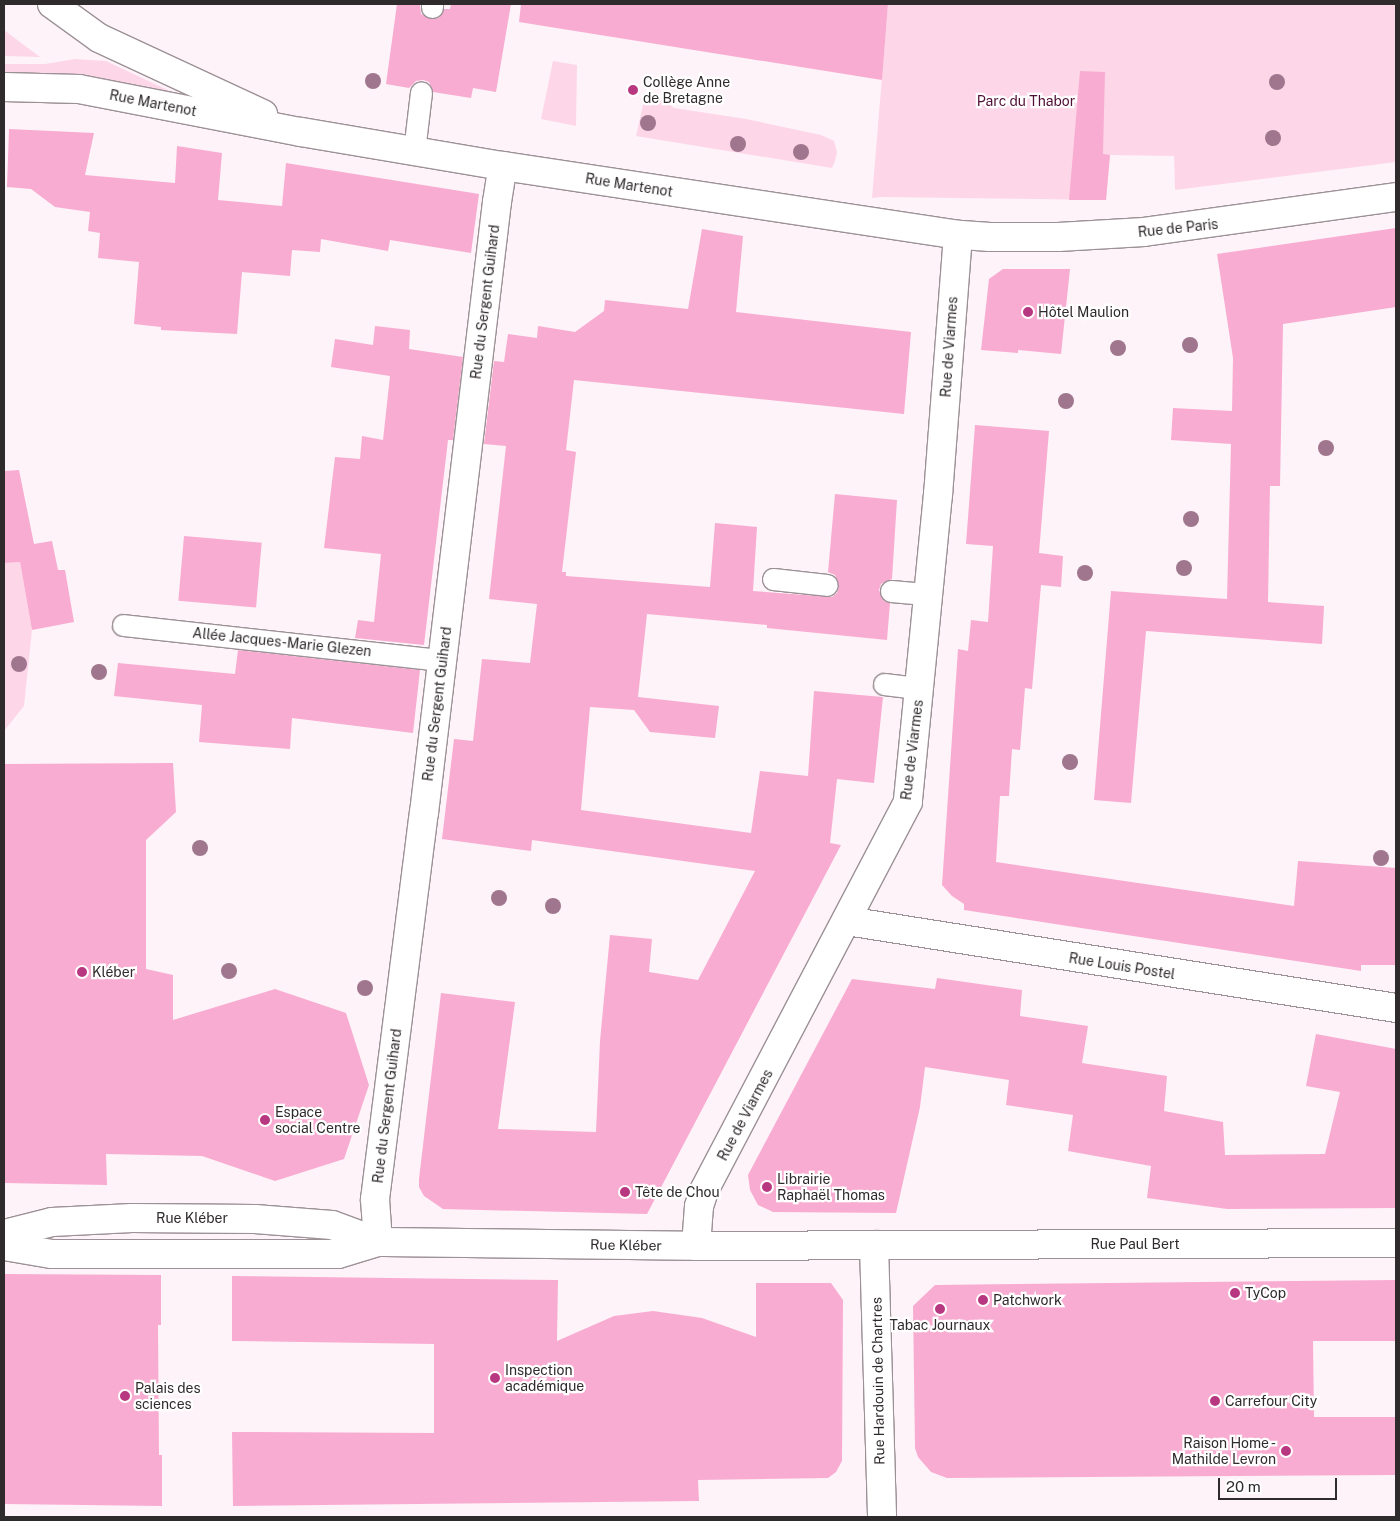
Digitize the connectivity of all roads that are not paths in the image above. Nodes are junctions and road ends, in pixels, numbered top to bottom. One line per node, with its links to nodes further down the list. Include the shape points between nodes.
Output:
1 (52, 4): 4 (street, Rue Martenot, via 99,38)
2 (4, 87): 4 (street, Rue Martenot, via 79,89)
3 (421, 92): 5 (lane)
4 (301, 132): 5 (street, Rue Martenot)
5 (414, 151): 6 (street, Rue Martenot)
6 (503, 166): 8 (street, Rue Martenot); 14 (street, Rue du Sergent Guihard, via 496,202)
7 (1396, 197): 8 (street, Rue de Paris, via 1144,232 1058,237)
8 (958, 235): 12 (street, Rue de Viarmes)
9 (773, 579): 10 (lane)
10 (827, 585)
11 (891, 591): 12 (lane)
12 (928, 594): 16 (street, Rue de Viarmes)
13 (123, 625): 14 (lane, Allée Jacques-Marie Glezen)
14 (442, 660): 20 (street, Rue du Sergent Guihard, via 375,1199)
15 (884, 684): 16 (lane)
16 (919, 688): 17 (street, Rue de Viarmes, via 908,802)
17 (847, 921): 18 (street, Rue Louis Postel); 24 (street, Rue de Viarmes, via 704,1191 699,1206)
18 (1393, 1010)
19 (4, 1234): 20 (street, Rue Kléber, via 52,1222 132,1218 255,1219 332,1225)
20 (378, 1242): 23 (street, Rue Kléber, via 338,1254 52,1254); 24 (street, Rue Kléber)
21 (1396, 1243): 22 (street, Rue Paul Bert)
22 (874, 1245): 24 (street, Rue Kléber); 25 (street, Rue Hardouin de Chartres)
23 (4, 1246)
24 (696, 1246)
25 (882, 1517)

